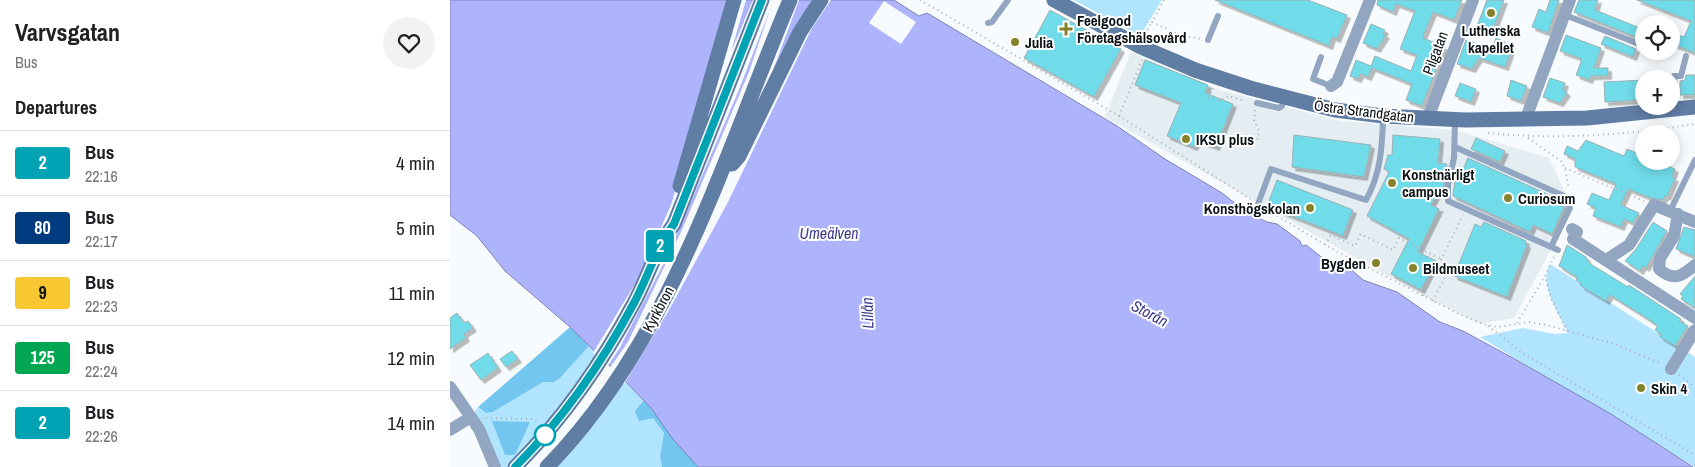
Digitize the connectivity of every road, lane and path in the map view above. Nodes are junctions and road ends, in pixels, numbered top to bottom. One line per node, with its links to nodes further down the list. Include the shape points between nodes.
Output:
1 (734, 0): 48 (street, Kyrkbron)
2 (762, 0): 48 (street, Kyrkbron, via 686,195 674,224)
3 (790, 0): 40 (street, Kyrkbron)
4 (821, 0): 40 (street, Kyrkbron, via 800,32 739,156)
5 (920, 0): 29 (path)
6 (1008, 0): 14 (lane)
7 (1054, 0): 23 (street, Östra Strandgatan, via 1139,46 1187,67)
8 (1164, 0): 15 (path, via 1152,22 1180,35)
9 (1370, 0): 21 (street, via 1337,82)
10 (1473, 0): 30 (street, Pilgatan)
11 (1570, 0): 12 (street)
12 (1565, 15): 16 (lane); 31 (street)
13 (1218, 16): 15 (lane)
14 (988, 23)
15 (1208, 40)
16 (1635, 42)
17 (1144, 56): 29 (path)
18 (1686, 56): 20 (lane)
19 (1321, 57): 21 (lane, via 1313,80)
20 (1680, 76)
21 (1331, 86)
22 (1210, 94): 24 (path, via 1209,98 1220,101 1228,96)
23 (1284, 98): 24 (lane, via 1278,108); 30 (street, Östra Strandgatan, via 1335,110)
24 (1257, 103)
25 (1695, 108): 26 (street, Östra Strandgatan)
26 (1680, 110)
27 (1635, 114): 31 (street, Östra Strandgatan)
28 (1254, 115): 37 (path, via 1259,130)
29 (1119, 116): 42 (path)
30 (1428, 118): 32 (street, Östra Strandgatan)
31 (1526, 118): 32 (street, Östra Strandgatan)
32 (1456, 120): 38 (lane)
33 (1383, 121): 42 (lane, via 1382,151 1366,200 1272,169)
34 (1695, 124): 36 (path, via 1635,132)
35 (1511, 136): 36 (path)
36 (1527, 137): 43 (path, via 1561,161 1565,168)
37 (1257, 143)
38 (1455, 147): 41 (lane); 51 (lane, via 1564,196 1570,208)
39 (1695, 160): 45 (lane)
40 (716, 185): 73 (street, Kyrkbron, via 663,302 619,376)
41 (1448, 201): 44 (lane); 49 (path)
42 (1258, 204): 50 (path)
43 (1654, 205): 45 (street); 54 (street, via 1629,245)
44 (1466, 210): 51 (lane); 53 (path)
45 (1674, 213): 46 (street); 55 (street, via 1676,230 1660,258 1659,269 1676,278)
46 (1695, 222)
47 (1572, 229): 54 (street, via 1577,232 1573,240)
48 (664, 238): 71 (street, Kyrkbron, via 602,358 561,417)
49 (1429, 239)
50 (1326, 245): 53 (path, via 1332,235 1355,246 1361,234 1393,250 1399,238); 58 (path)
51 (1552, 247): 52 (lane)
52 (1558, 250)
53 (1441, 259): 58 (path)
54 (1606, 260): 60 (street)
55 (1695, 265)
56 (1450, 267): 59 (path)
57 (1545, 276): 61 (path)
58 (1423, 296): 59 (path)
59 (1433, 301): 62 (path)
60 (1695, 318)
61 (1517, 323): 62 (path, via 1498,327); 64 (path, via 1546,325 1602,340 1652,358)
62 (1486, 325): 70 (path, via 1524,354)
63 (1695, 330): 64 (street)
64 (1671, 369): 66 (path)
65 (450, 387): 67 (street)
66 (1695, 387)
67 (477, 417): 68 (path); 69 (street); 72 (street)
68 (538, 422)
69 (450, 430)
70 (1695, 455)
71 (518, 464)
72 (495, 467)
73 (547, 467)

